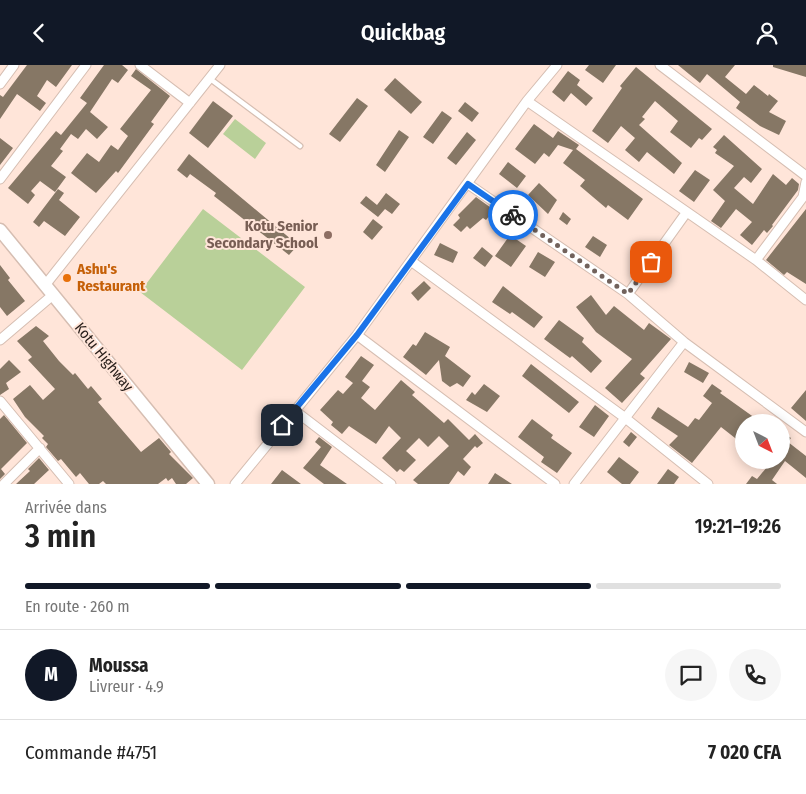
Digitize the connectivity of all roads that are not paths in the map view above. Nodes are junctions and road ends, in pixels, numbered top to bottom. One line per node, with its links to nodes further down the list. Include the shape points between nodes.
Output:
1 (14, 65): 8 (street)
2 (86, 65): 13 (street)
3 (140, 65): 10 (street)
4 (220, 65): 7 (street)
5 (557, 65): 9 (street)
6 (660, 65): 12 (street)
7 (209, 78): 10 (street); 11 (lane)
8 (0, 84)
9 (527, 101): 15 (street); 16 (street)
10 (190, 103): 20 (street)
11 (300, 147)
12 (806, 175)
13 (0, 179)
14 (806, 181): 18 (street, via 803,197)
15 (468, 184): 19 (street); 21 (street)
16 (686, 213): 18 (street); 21 (street)
17 (0, 230): 20 (street, Kotu Highway)
18 (756, 260): 22 (street)
19 (411, 261): 23 (street); 28 (street)
20 (50, 289): 24 (street); 33 (street, Kotu Highway)
21 (628, 294): 25 (street)
22 (806, 300)
23 (357, 335): 27 (street); 36 (street)
24 (0, 340)
25 (684, 342): 28 (street); 29 (street)
26 (0, 401): 30 (street)
27 (294, 410): 34 (street); 35 (street)
28 (624, 417): 37 (street); 38 (street)
29 (806, 432)
30 (40, 448): 31 (street); 32 (street)
31 (4, 484)
32 (69, 484)
33 (208, 484)
34 (235, 484)
35 (391, 484)
36 (555, 484)
37 (574, 484)
38 (708, 484)

